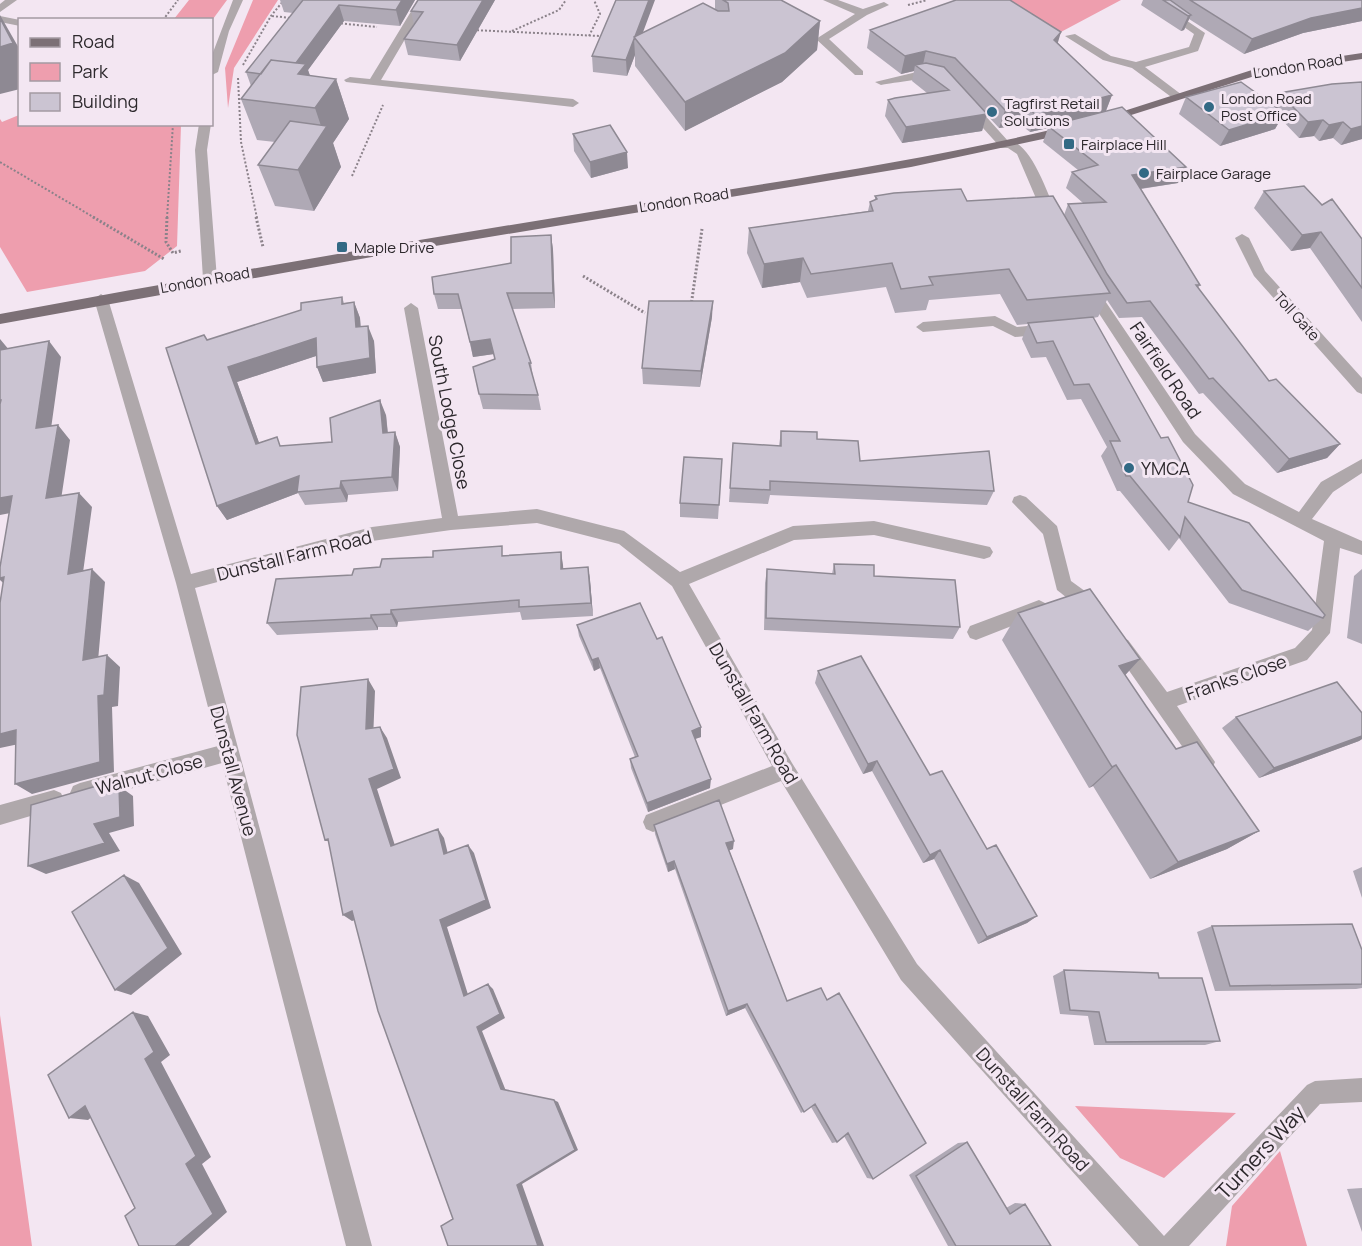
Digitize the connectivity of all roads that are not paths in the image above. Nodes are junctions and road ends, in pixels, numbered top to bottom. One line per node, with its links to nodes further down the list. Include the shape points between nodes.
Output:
1 (12, 0): 6 (street)
2 (238, 0): 12 (street)
3 (423, 0): 20 (street)
4 (828, 0): 8 (street)
5 (884, 5): 8 (street)
6 (0, 9)
7 (1168, 11): 15 (street, via 1200,33 1194,49)
8 (863, 13): 17 (street, via 822,39)
9 (0, 19): 10 (street)
10 (18, 23)
11 (213, 31): 12 (street)
12 (224, 31): 16 (street)
13 (1071, 36): 15 (street, via 1107,58)
14 (1362, 56): 23 (main road, London Road, via 1259,71)
15 (1136, 66): 23 (street)
16 (213, 69)
17 (859, 73)
18 (945, 79): 21 (street, via 925,73)
19 (350, 80): 20 (street)
20 (374, 82): 24 (street)
21 (882, 82)
22 (960, 95): 26 (street)
23 (1178, 97): 26 (main road, London Road)
24 (573, 103)
25 (205, 126): 30 (street, via 201,150)
26 (1008, 145): 27 (street, via 1022,152); 30 (main road, London Road)
27 (1060, 234)
28 (1242, 238): 36 (street, Toll Gate, via 1259,273)
29 (1081, 273): 39 (street, Fairfield Road, via 1105,324 1188,438 1239,489)
30 (210, 279): 31 (main road, London Road)
31 (101, 299): 33 (main road, London Road); 45 (street, Dunstall Avenue)
32 (411, 308): 40 (street, South Lodge Close)
33 (0, 319)
34 (923, 327): 35 (street, via 995,321 1015,332)
35 (1057, 328)
36 (1362, 388)
37 (1362, 465): 39 (street, via 1327,487)
38 (1020, 502): 46 (street, Franks Close, via 1052,531 1063,585)
39 (1301, 522): 41 (street, Fairfield Road)
40 (450, 523): 44 (street, Dunstall Farm Road, via 537,516 624,538); 45 (street, Dunstall Farm Road, via 372,534)
41 (1334, 538): 42 (street, Fairfield Road); 48 (street, Franks Close, via 1321,633 1301,654)
42 (1362, 548)
43 (984, 552): 44 (street, via 874,528 794,533)
44 (678, 580): 50 (street, Dunstall Farm Road)
45 (185, 583): 49 (street, Dunstall Avenue)
46 (1094, 607): 47 (street, via 1055,601); 48 (street, Franks Close)
47 (976, 632)
48 (1163, 702): 51 (street)
49 (229, 752): 52 (street, Walnut Close); 55 (street, Dunstall Avenue)
50 (785, 770): 53 (street); 56 (street, Dunstall Farm Road, via 909,972)
51 (1218, 780)
52 (0, 815)
53 (653, 822)
54 (1362, 1090): 57 (street, Turners Way, via 1315,1093)
55 (359, 1246)
56 (1156, 1246)
57 (1172, 1246)

